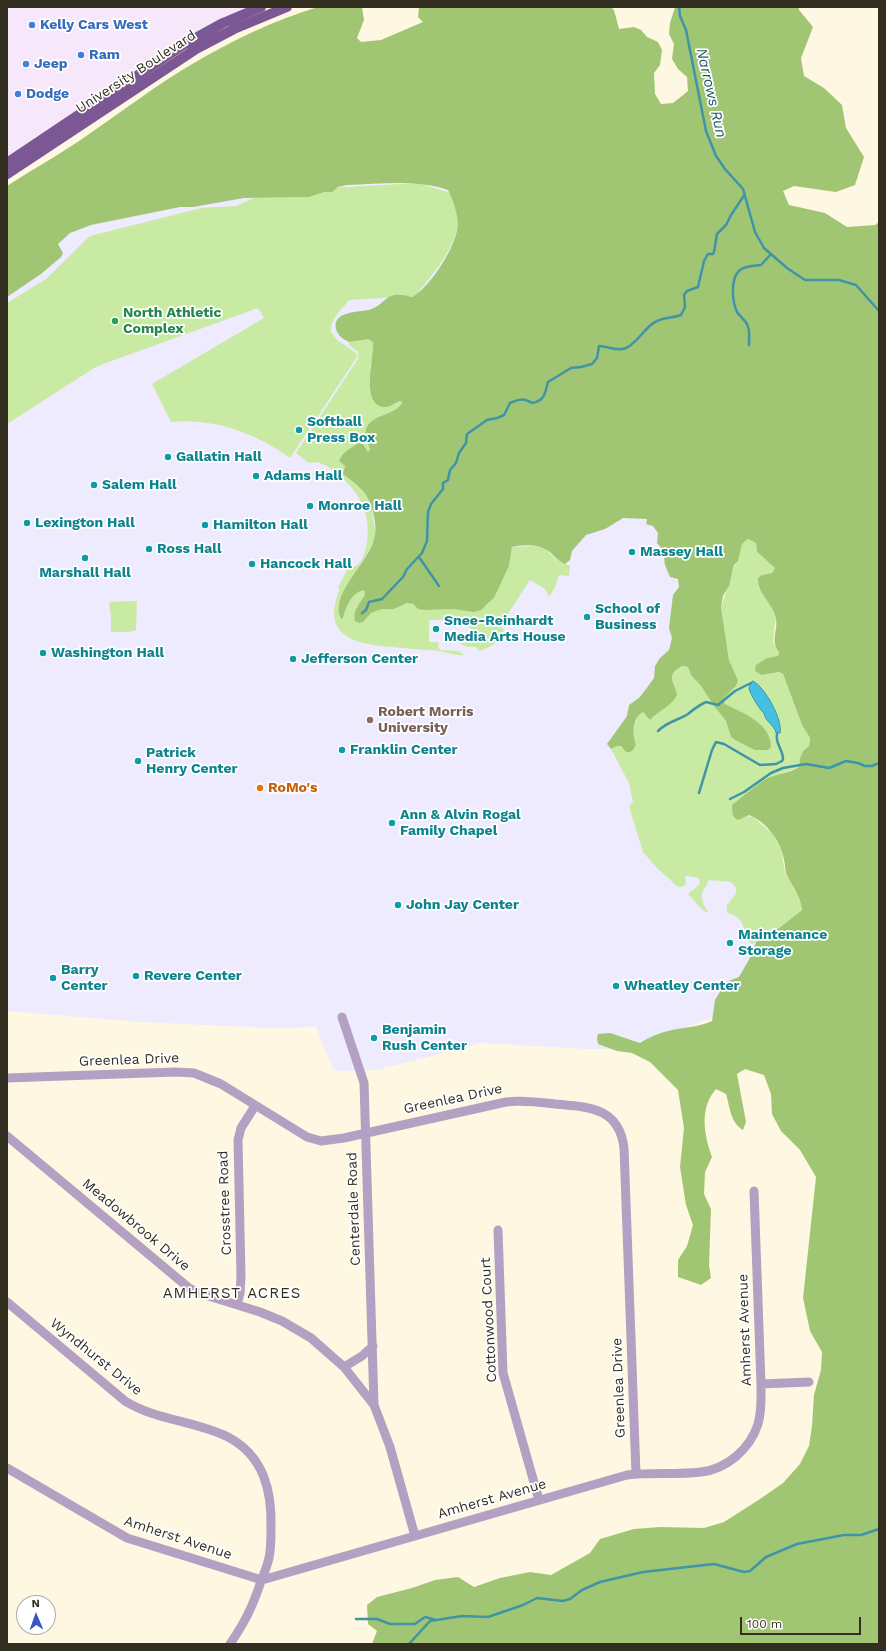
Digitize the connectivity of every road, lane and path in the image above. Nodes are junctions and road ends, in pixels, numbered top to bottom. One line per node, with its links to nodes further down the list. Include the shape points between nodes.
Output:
1 (261, 7): 3 (main road, University Boulevard, via 223,23 183,45)
2 (287, 7): 4 (main road, University Boulevard, via 234,29 196,49)
3 (7, 163)
4 (7, 174)
5 (342, 1016): 8 (street, Centerdale Road, via 364,1083)
6 (7, 1078): 7 (street, Greenlea Drive, via 187,1072 221,1084)
7 (255, 1106): 8 (street, Greenlea Drive, via 314,1139 329,1141); 13 (street, Crosstree Road, via 241,1128 238,1140 241,1276)
8 (366, 1133): 14 (street, Centerdale Road); 20 (street, Greenlea Drive, via 513,1101 587,1107 602,1112 614,1122 621,1134 624,1148)
9 (7, 1136): 13 (street, Meadowbrook Drive, via 189,1288)
10 (754, 1191): 17 (street, Amherst Avenue)
11 (498, 1230): 21 (street, Cottonwood Court, via 503,1373)
12 (7, 1302): 23 (street, Wyndhurst Drive, via 125,1401 139,1408 222,1434 238,1443 250,1455 262,1472 271,1503 270,1553)
13 (237, 1304): 15 (street, Meadowbrook Drive, via 272,1316 291,1326 321,1346)
14 (373, 1346): 15 (street); 18 (street, Centerdale Road)
15 (344, 1366): 18 (street, Meadowbrook Drive)
16 (809, 1382): 17 (street)
17 (761, 1384): 20 (street, Amherst Avenue, via 758,1424 751,1440 731,1460 718,1468 702,1472)
18 (374, 1405): 22 (street, Meadowbrook Drive, via 390,1447)
19 (7, 1468): 23 (street, Amherst Avenue, via 127,1538)
20 (636, 1474): 21 (street, Amherst Avenue)
21 (539, 1500): 22 (street, Amherst Avenue)
22 (415, 1536): 23 (street, Amherst Avenue)
23 (262, 1580): 24 (street, Wyndhurst Drive, via 247,1618)
24 (230, 1644)

